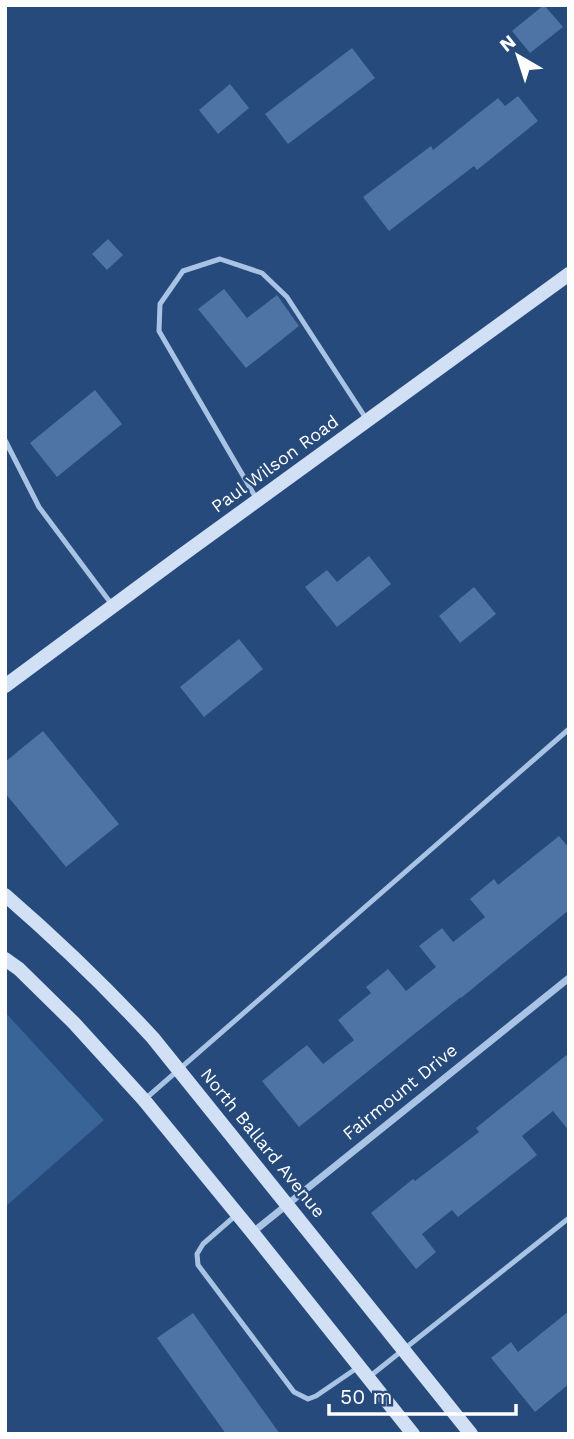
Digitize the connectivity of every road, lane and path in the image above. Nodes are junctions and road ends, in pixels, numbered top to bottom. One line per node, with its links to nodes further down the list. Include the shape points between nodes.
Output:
1 (569, 274): 2 (main road, Paul Wilson Road)
2 (367, 421): 4 (main road, Paul Wilson Road); 4 (lane, via 287,297 262,273 220,259 183,271 160,304 159,331)
3 (5, 440): 5 (lane, via 39,507)
4 (258, 500): 5 (main road, Paul Wilson Road)
5 (113, 606): 6 (main road, Paul Wilson Road)
6 (5, 686)
7 (569, 729): 11 (lane)
8 (5, 895): 11 (main road, North Ballard Avenue, via 123,1005)
9 (5, 959): 12 (main road, via 74,1023)
10 (569, 978): 13 (street, Fairmount Drive)
11 (179, 1069): 12 (lane); 13 (main road, North Ballard Avenue)
12 (144, 1100): 14 (main road)
13 (287, 1204): 16 (street, Fairmount Drive); 17 (main road, North Ballard Avenue)
14 (238, 1214): 16 (main road); 18 (lane, via 202,1244 198,1265 295,1392 308,1399)
15 (569, 1218): 17 (lane)
16 (252, 1232): 18 (main road)
17 (404, 1350): 18 (lane); 20 (main road, North Ballard Avenue)
18 (364, 1372): 19 (main road)
19 (413, 1434)
20 (471, 1434)

